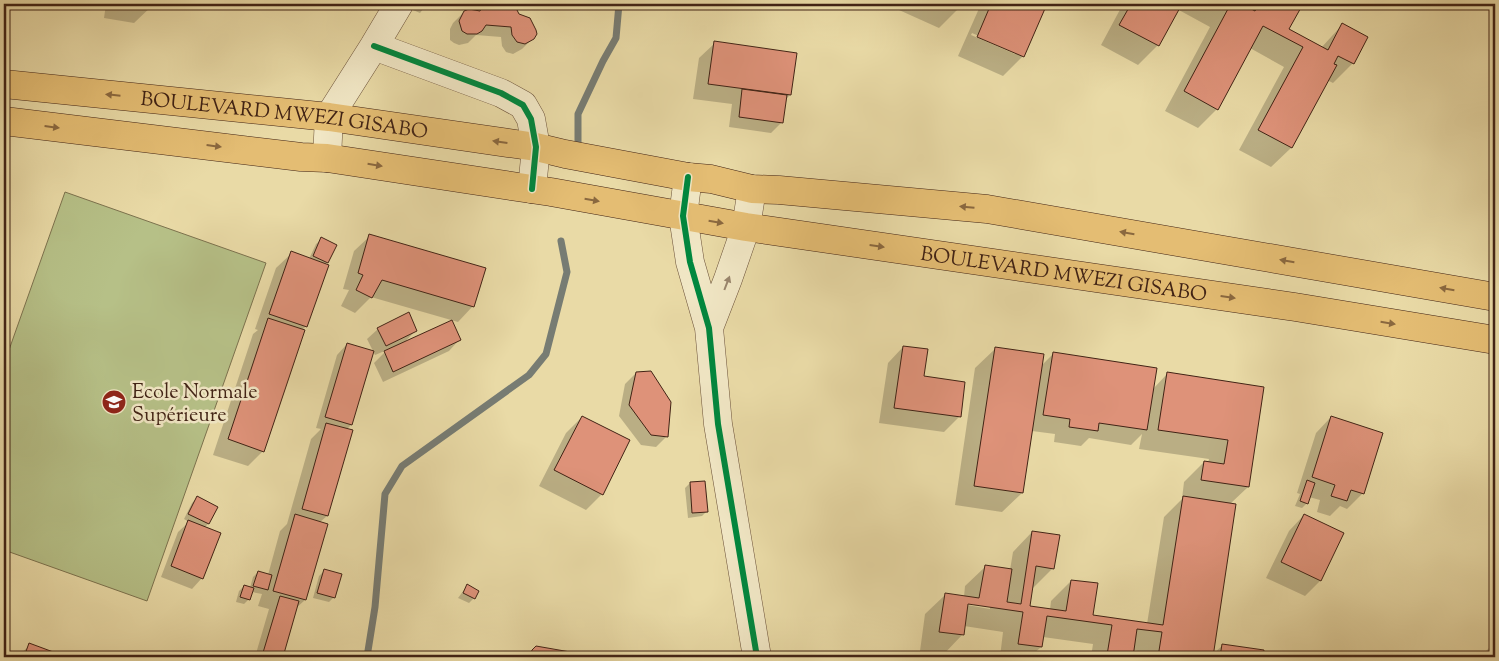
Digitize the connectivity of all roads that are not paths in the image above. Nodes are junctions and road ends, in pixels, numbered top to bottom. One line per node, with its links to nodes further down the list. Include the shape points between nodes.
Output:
1 (399, 4): 2 (street)
2 (374, 46): 4 (street); 6 (street, via 516,101 528,112)
3 (4, 84): 4 (main road, BOULEVARD MWEZI GISABO, one-way to 3)
4 (330, 117): 6 (main road, BOULEVARD MWEZI GISABO, one-way to 4); 7 (street)
5 (4, 121): 7 (main road, BOULEVARD MWEZI GISABO, one-way to 7)
6 (536, 147): 8 (main road, BOULEVARD MWEZI GISABO); 10 (street)
7 (327, 158): 10 (main road, BOULEVARD MWEZI GISABO, one-way to 10)
8 (688, 177): 9 (main road); 11 (street)
9 (752, 189): 12 (street); 13 (main road, one-way to 9, via 987,209)
10 (542, 191): 11 (main road, BOULEVARD MWEZI GISABO, one-way to 11)
11 (682, 216): 12 (main road, BOULEVARD MWEZI GISABO, one-way to 12); 14 (street, via 690,262)
12 (746, 227): 14 (street, one-way to 12); 15 (main road, BOULEVARD MWEZI GISABO, one-way to 15)
13 (1495, 297)
14 (709, 328): 16 (street, via 718,424)
15 (1494, 335)
16 (757, 657)

